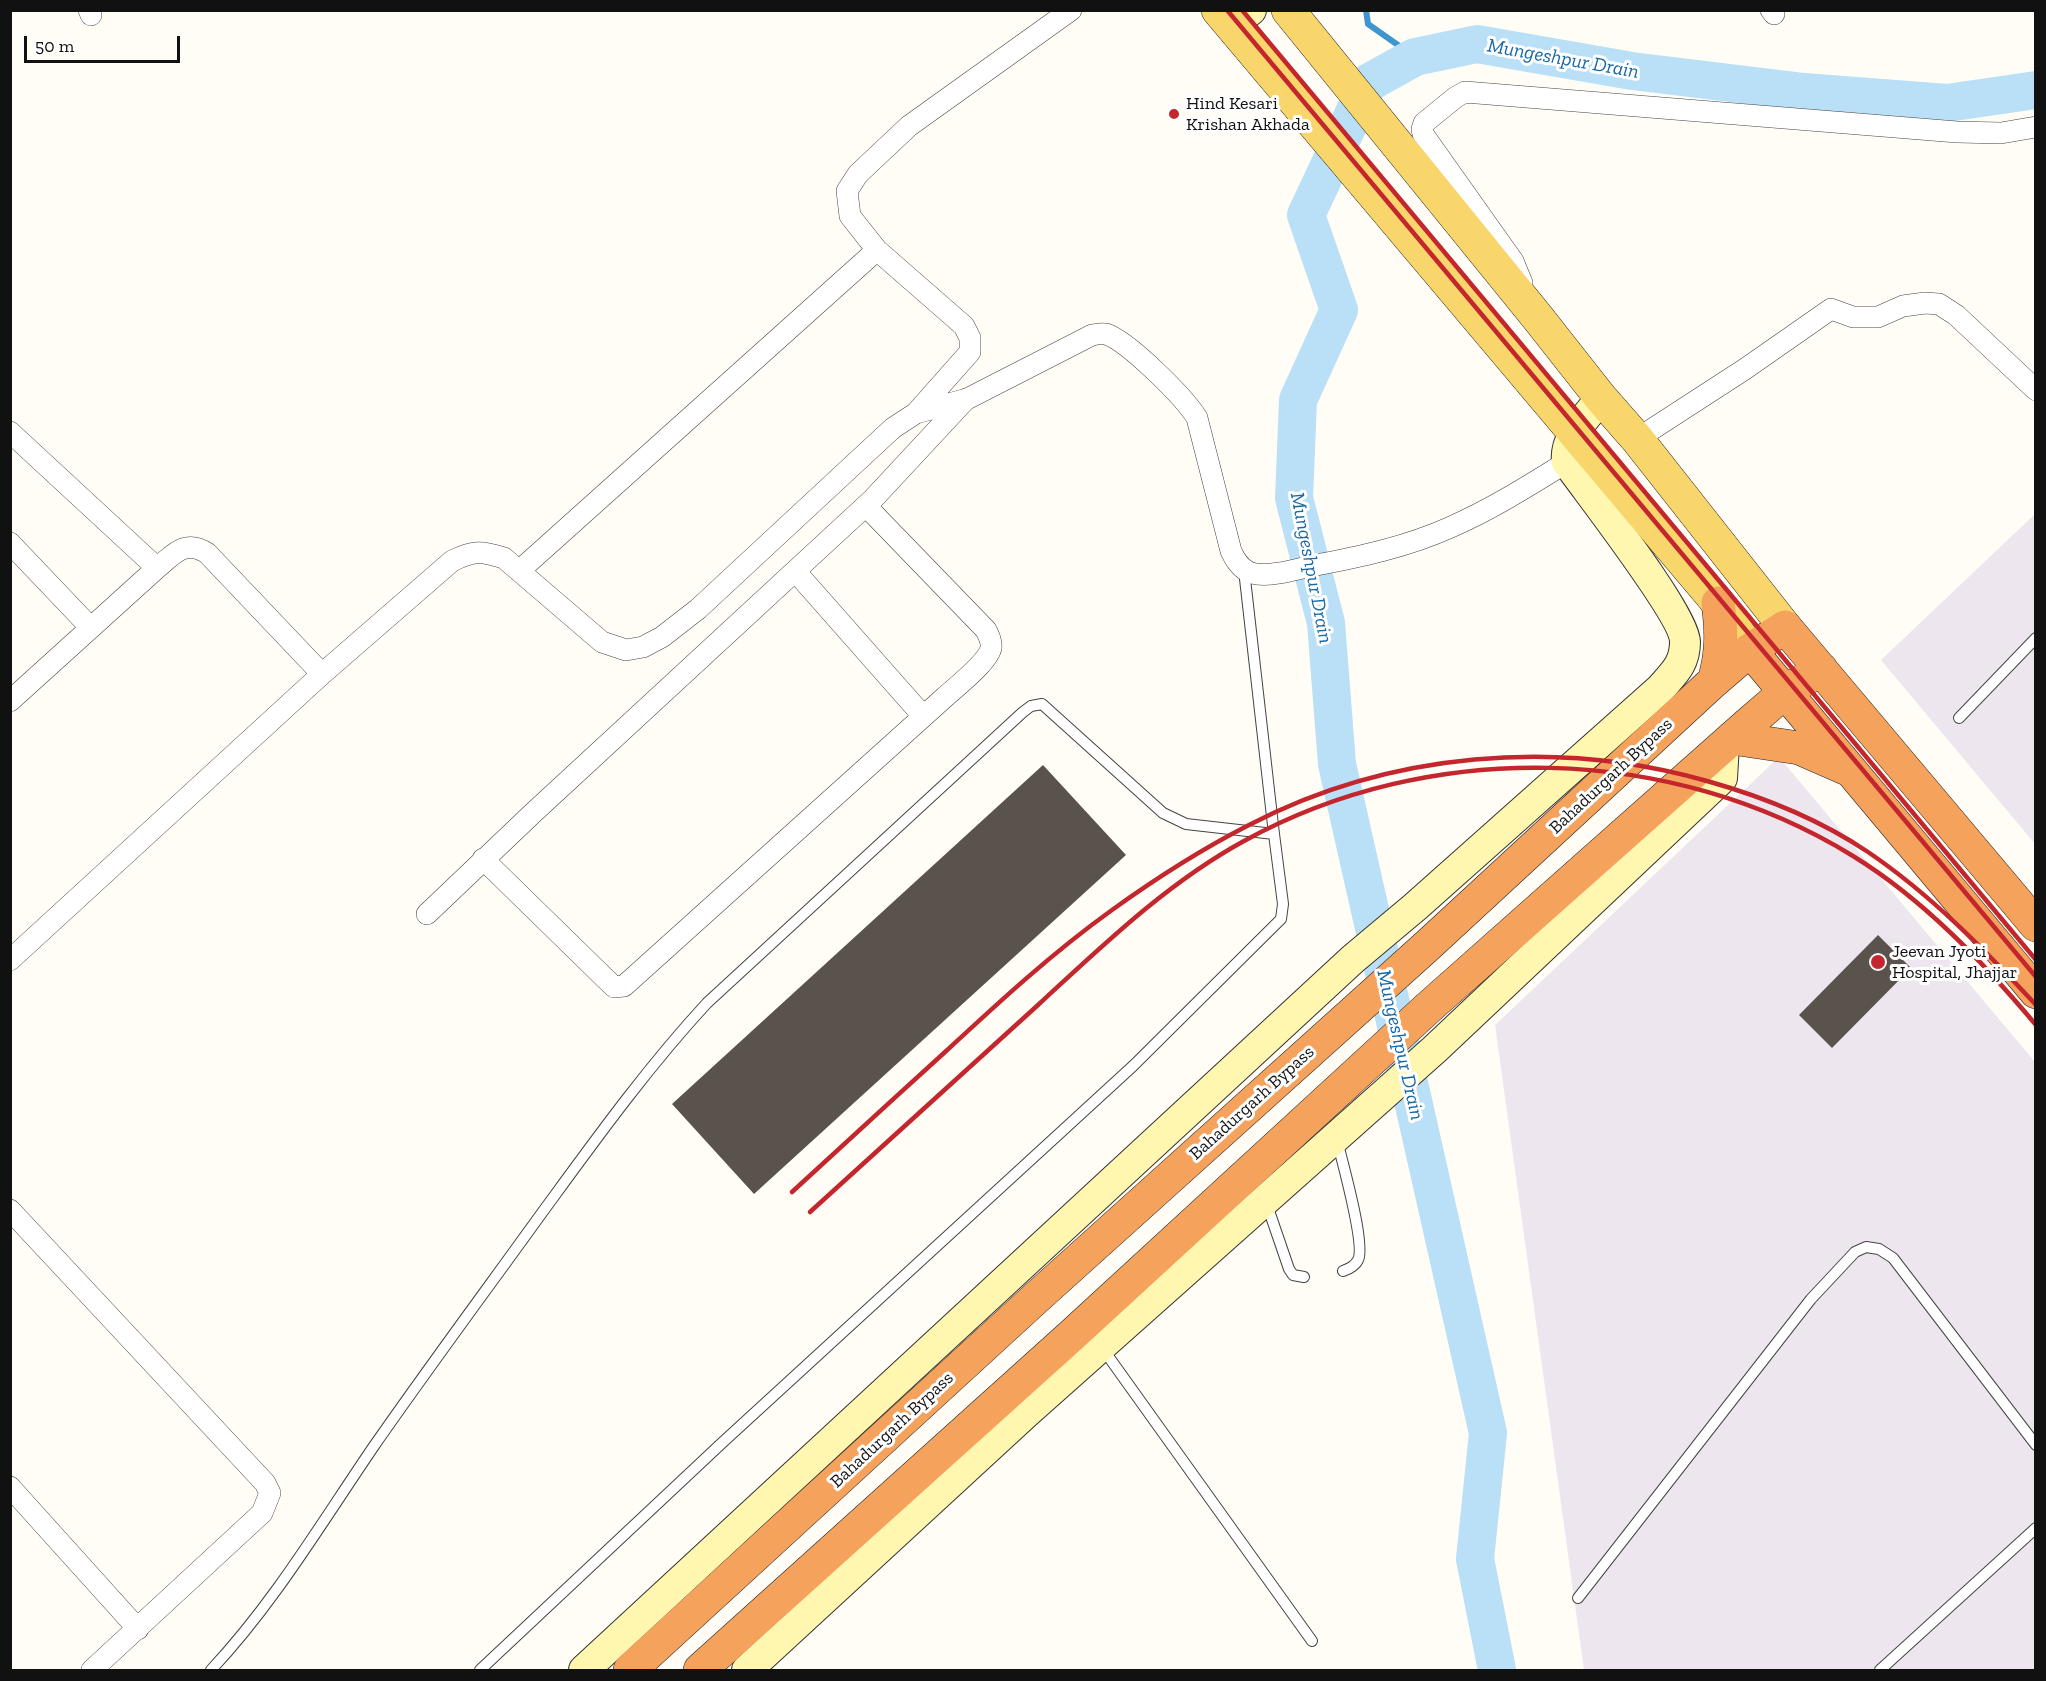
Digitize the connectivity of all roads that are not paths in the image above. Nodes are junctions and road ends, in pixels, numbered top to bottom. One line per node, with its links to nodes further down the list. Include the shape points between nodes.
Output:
1 (1071, 10): 5 (street, via 909,126 858,174 847,191 850,216)
2 (1288, 10): 6 (main road)
3 (1234, 20): 13 (main road, via 1460,297)
4 (2036, 127): 6 (street, via 2001,134 1957,132 1465,92 1424,123 1422,134 1513,261)
5 (877, 250): 10 (street, via 964,326 970,338 970,352); 18 (street)
6 (1538, 318): 8 (main road)
7 (2036, 390): 12 (street, via 1956,315 1939,304 1903,306 1878,317 1853,318 1831,309)
8 (1601, 398): 12 (main road); 13 (main road)
9 (967, 399): 10 (street); 14 (street); 17 (street, via 1092,335 1106,334 1124,344 1181,396 1197,418 1231,551)
10 (916, 413): 18 (street, via 893,428 698,609 643,647 626,650 602,642)
11 (10, 432): 16 (street)
12 (1637, 439): 22 (main road)
13 (1570, 448): 17 (street, via 1510,497 1451,527 1375,554 1284,572 1256,574); 20 (main road); 55 (main road, via 1680,624 1685,640 1682,664 1660,689 1353,959)
14 (866, 506): 19 (street); 30 (street, via 986,630 991,640 986,658)
15 (10, 543): 21 (street)
16 (157, 567): 21 (street); 26 (street, via 190,546 207,552)
17 (1244, 570): 34 (lane)
18 (519, 571): 26 (street, via 504,558 484,551 452,561)
19 (796, 572): 30 (street); 35 (street)
20 (1718, 603): 24 (main road); 27 (highway, via 1722,636)
21 (90, 627): 29 (street)
22 (1785, 627): 24 (highway, Bahadurgarh Bypass); 25 (highway)
23 (2036, 638): 31 (lane)
24 (1750, 650): 27 (highway, Bahadurgarh Bypass); 28 (highway)
25 (1821, 669): 28 (highway); 37 (highway)
26 (322, 674): 38 (street)
27 (1714, 681): 56 (highway, Bahadurgarh Bypass)
28 (1785, 692): 32 (highway); 33 (highway)
29 (10, 701)
30 (923, 716): 35 (street, via 624,986 614,987)
31 (1959, 718)
32 (1728, 742): 33 (highway, via 1799,748); 40 (main road, via 1722,778); 57 (highway, via 1429,1006)
33 (1854, 773): 39 (highway)
34 (1274, 834): 53 (lane, via 1177,820 1163,813 1042,704 1023,712 707,1003 669,1043 503,1266 266,1604); 54 (lane, via 1284,904 1275,926 1133,1066)
35 (483, 859): 36 (street)
36 (427, 914)
37 (2036, 925)
38 (10, 960)
39 (2036, 992)
40 (1336, 1137): 41 (main road); 43 (lane, via 1360,1240 1359,1259)
41 (1265, 1200): 44 (lane, via 1289,1269 1293,1275); 45 (main road)
42 (10, 1210): 50 (street, via 265,1483 270,1493 262,1513)
43 (1343, 1272)
44 (1304, 1277)
45 (1101, 1346): 51 (lane); 58 (main road)
46 (2036, 1445): 49 (lane, via 1893,1258 1879,1249 1866,1247 1856,1252 1811,1299)
47 (10, 1487): 50 (street)
48 (2036, 1528): 59 (lane)
49 (1578, 1598)
50 (138, 1629): 52 (street)
51 (1312, 1641)
52 (92, 1671)
53 (211, 1671)
54 (480, 1671)
55 (584, 1671)
56 (630, 1671)
57 (700, 1671)
58 (747, 1671)
59 (1880, 1671)

